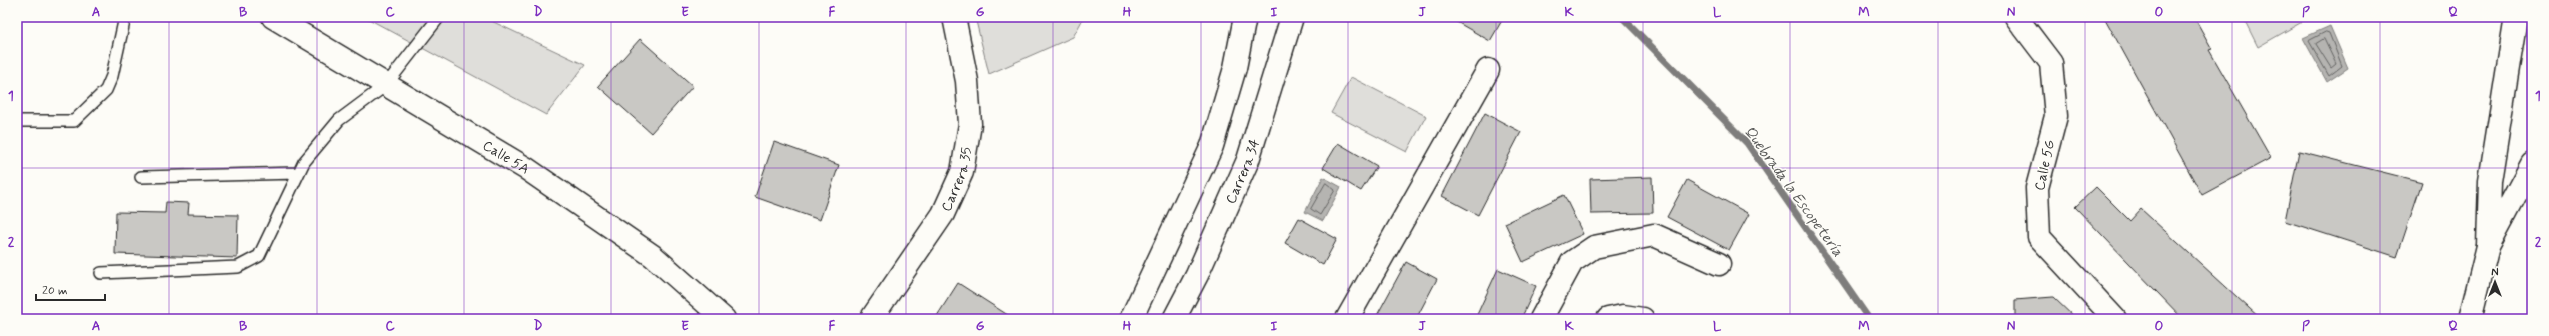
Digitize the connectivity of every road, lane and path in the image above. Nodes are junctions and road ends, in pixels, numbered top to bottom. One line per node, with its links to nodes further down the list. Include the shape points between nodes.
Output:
1 (125, 17): 11 (lane, via 112,76 101,96 74,121)
2 (272, 17): 10 (street, Calle 5A)
3 (439, 17): 10 (lane)
4 (954, 17): 19 (street, Carrera 35, via 967,81 970,124 962,172 943,214)
5 (1245, 17): 20 (street, via 1235,68 1212,146)
6 (1292, 17): 21 (street, Carrera 34, via 1248,160 1197,275)
7 (2016, 17): 26 (street, Calle 5G, via 2051,63 2056,116 2037,188 2039,237)
8 (2516, 17): 15 (street, via 2490,180)
9 (1488, 70): 22 (street)
10 (386, 85): 13 (lane, via 339,120); 18 (street, Calle 5A, via 527,169 653,256)
11 (17, 121)
12 (2532, 164): 15 (street)
13 (297, 173): 14 (lane); 17 (lane, via 259,256 238,267)
14 (141, 177)
15 (2488, 246): 27 (street)
16 (1719, 264): 23 (street, via 1654,235 1594,247 1572,262)
17 (101, 273)
18 (724, 319)
19 (871, 319)
20 (1130, 319)
21 (1174, 319)
22 (1347, 319)
23 (1541, 319)
24 (1608, 319): 25 (street, via 1623,316)
25 (1643, 319)
26 (2115, 319)
27 (2470, 319)

